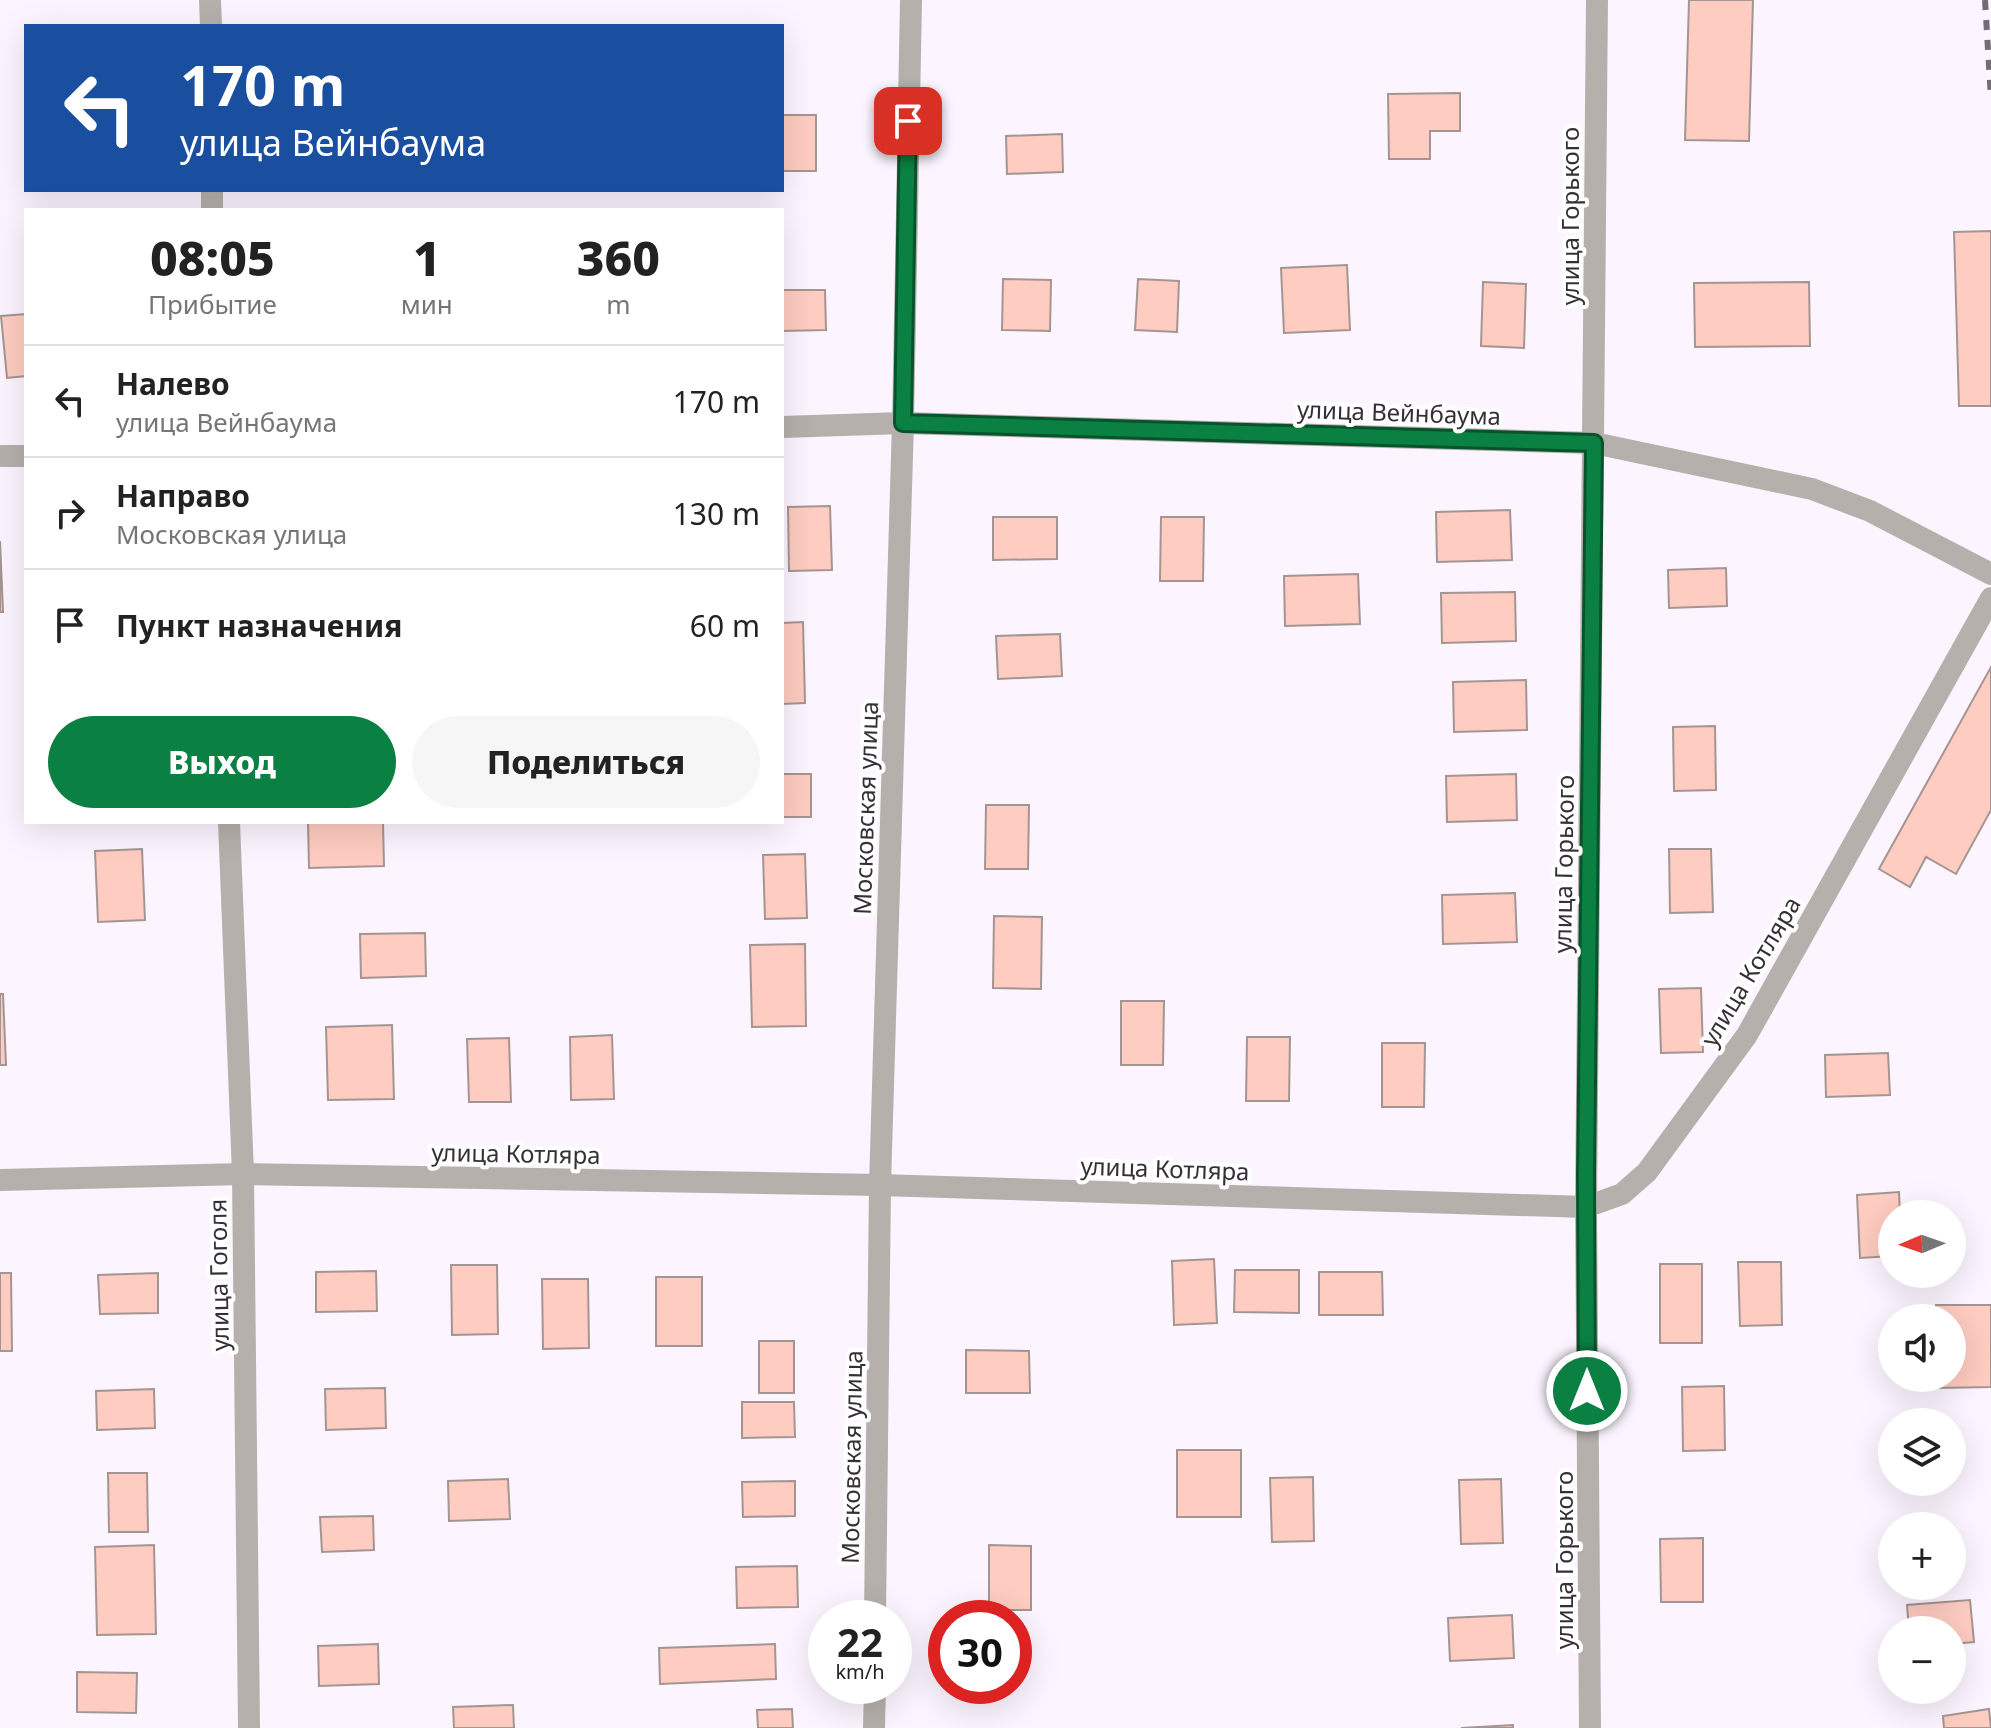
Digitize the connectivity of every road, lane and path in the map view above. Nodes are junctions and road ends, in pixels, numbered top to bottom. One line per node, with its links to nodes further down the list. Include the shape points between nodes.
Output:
1 (210, 0): 4 (street)
2 (911, 0): 5 (street, Московская улица)
3 (1597, 0): 7 (street, улица Горького)
4 (211, 24)
5 (903, 423): 6 (street, улица Вейнбаума); 7 (street, улица Вейнбаума); 15 (street, Московская улица)
6 (784, 427)
7 (1594, 443): 10 (street, улица Вейнбаума, via 1812,489 1870,511); 16 (street, улица Горького)
8 (0, 456): 9 (street)
9 (24, 456)
10 (1991, 574)
11 (1991, 598): 16 (street, улица Котляра, via 1747,1035 1647,1172 1622,1194)
12 (229, 824): 13 (street, улица Гоголя)
13 (243, 1174): 14 (street, улица Котляра); 15 (street, улица Котляра); 19 (street, улица Гоголя)
14 (0, 1180)
15 (880, 1185): 16 (street, улица Котляра); 17 (street, Московская улица)
16 (1586, 1207): 21 (street, улица Горького)
17 (875, 1600)
18 (875, 1704): 20 (street)
19 (249, 1728)
20 (874, 1728)
21 (1590, 1728)

